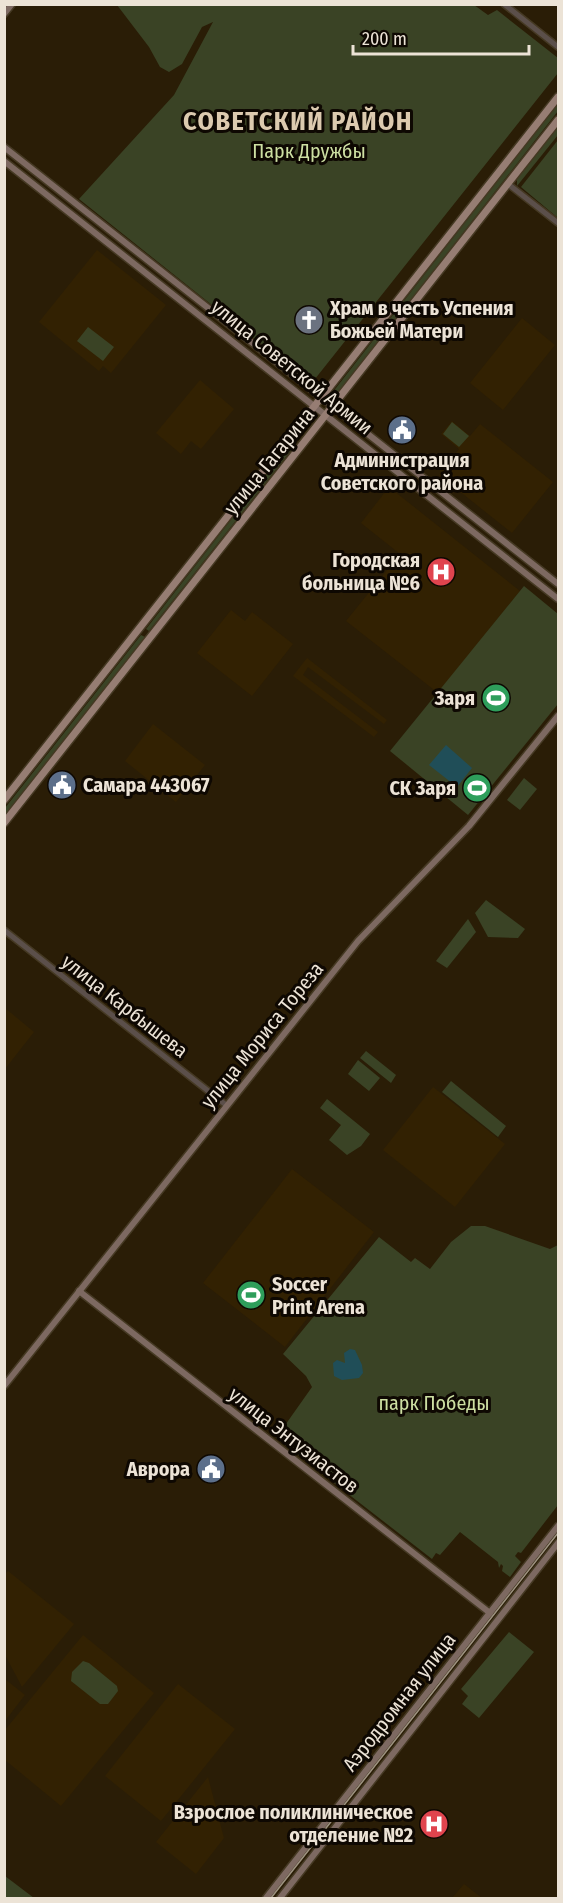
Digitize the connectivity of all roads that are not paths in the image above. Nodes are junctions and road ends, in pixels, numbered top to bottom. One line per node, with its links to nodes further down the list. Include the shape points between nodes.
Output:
1 (12, 4): 3 (main road)
2 (504, 4): 4 (street)
3 (4, 14)
4 (558, 47)
5 (558, 97): 13 (main road, улица Гагарина)
6 (558, 120): 9 (main road, улица Гагарина)
7 (4, 147): 10 (main road, улица Советской Армии)
8 (4, 161): 11 (main road, улица Советской Армии)
9 (508, 184): 12 (street); 15 (main road, улица Гагарина)
10 (76, 202): 11 (main road); 13 (main road, улица Советской Армии)
11 (68, 212): 14 (main road, улица Советской Армии)
12 (558, 224)
13 (321, 396): 14 (main road, улица Гагарина); 15 (main road, улица Советской Армии)
14 (314, 406): 16 (main road, улица Советской Армии); 17 (main road, улица Гагарина)
15 (334, 406): 16 (main road, улица Гагарина); 19 (main road, улица Советской Армии)
16 (326, 416): 18 (main road, улица Гагарина); 20 (main road, улица Советской Армии)
17 (289, 437): 18 (main road); 25 (main road, улица Гагарина)
18 (301, 447): 26 (main road, улица Гагарина)
19 (473, 516): 20 (main road); 21 (main road, улица Советской Армии)
20 (465, 526): 22 (main road, улица Советской Армии)
21 (556, 582): 22 (main road)
22 (545, 589): 23 (main road, улица Советской Армии)
23 (558, 599)
24 (558, 716): 28 (main road, улица Мориса Тореза, via 469,826 358,941)
25 (4, 800)
26 (4, 823)
27 (4, 930): 28 (street, улица Карбышева)
28 (226, 1104): 29 (main road, улица Мориса Тореза)
29 (79, 1291): 30 (main road, улица Мориса Тореза); 33 (main road, улица Энтузиастов)
30 (4, 1386)
31 (558, 1526): 33 (main road, Аэродромная улица)
32 (558, 1543): 35 (main road, Аэродромная улица)
33 (490, 1613): 34 (main road, Аэродромная улица)
34 (266, 1899)
35 (280, 1899)

